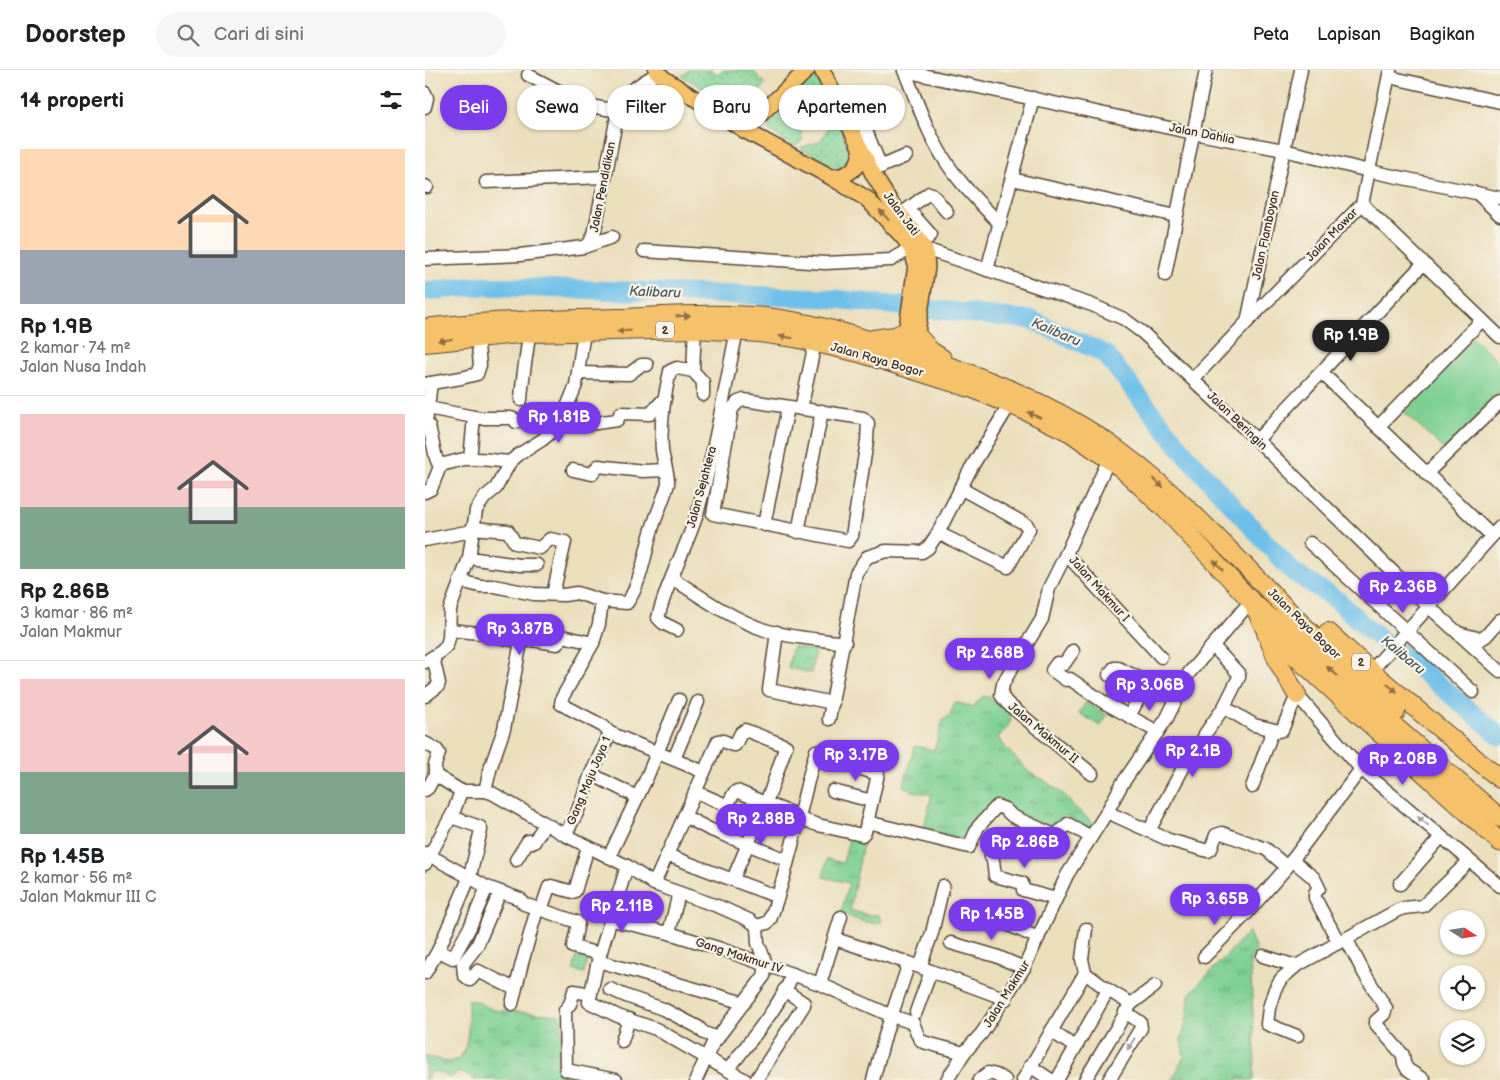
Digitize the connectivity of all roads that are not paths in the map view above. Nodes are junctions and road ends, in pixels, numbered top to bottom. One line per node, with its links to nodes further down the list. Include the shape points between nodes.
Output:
1 (807, 70): 15 (main road)
2 (822, 70): 10 (main road, Jalan Jati)
3 (904, 70): 13 (street, Jalan Dahlia); 39 (street, via 943,159)
4 (1206, 70): 22 (street)
5 (1301, 70): 24 (street, Jalan Flamboyan)
6 (657, 72): 9 (street, Jalan Pendidikan); 12 (main road, Jalan Jati)
7 (1389, 74): 14 (street); 27 (street, Jalan Mawar)
8 (528, 75): 17 (street, via 585,106)
9 (638, 85)
10 (832, 85)
11 (425, 93): 16 (street)
12 (694, 98)
13 (1033, 98): 22 (street, Jalan Dahlia); 30 (street)
14 (1500, 102)
15 (769, 106)
16 (425, 107)
17 (607, 109)
18 (614, 130): 28 (street, Jalan Pendidikan)
19 (744, 130): 29 (main road, Jalan Jati)
20 (856, 130): 23 (main road, Jalan Jati)
21 (859, 130): 26 (street)
22 (1193, 132): 24 (street, Jalan Dahlia); 38 (street)
23 (860, 150): 26 (main road, Jalan Jati); 29 (main road, via 859,163 855,168 844,176)
24 (1284, 150): 27 (street, Jalan Dahlia); 49 (street, Jalan Flamboyan)
25 (906, 156): 26 (street)
26 (876, 169): 35 (main road, Jalan Jati, via 891,203)
27 (1369, 171): 32 (street, Jalan Dahlia); 34 (street, Jalan Mawar)
28 (605, 177): 31 (street); 41 (street, Jalan Pendidikan, via 594,235)
29 (831, 177): 42 (main road, Jalan Jati, one-way to 29, via 867,199)
30 (1012, 179): 38 (street); 39 (street)
31 (486, 182)
32 (1477, 193): 33 (street, Jalan Dahlia); 37 (street)
33 (1500, 198)
34 (1362, 204): 45 (street); 49 (street, Jalan Mawar)
35 (904, 212): 36 (street, via 929,193); 42 (main road, Jalan Jati)
36 (947, 212)
37 (1500, 215)
38 (1177, 216): 47 (street)
39 (1000, 224): 46 (street)
40 (612, 236): 41 (street)
41 (589, 245): 44 (street, Jalan Pendidikan, via 519,254)
42 (920, 247): 43 (street, via 891,260 825,263); 46 (street, Jalan Beringin); 53 (main road, Jalan Jati, via 917,265 919,290)
43 (644, 251)
44 (425, 260)
45 (1424, 263): 48 (street); 66 (street)
46 (987, 270): 67 (street, Jalan Beringin, via 1118,316 1143,332)
47 (1165, 275)
48 (1482, 320): 57 (street); 81 (street)
49 (1247, 322): 67 (street)
50 (425, 328): 58 (highway, Jalan Raya Bogor / 2, one-way to 58, via 493,322 731,316 800,322)
51 (695, 329): 52 (highway, Jalan Raya Bogor / 2); 55 (highway, Jalan Raya Bogor / 2, one-way to 55); 63 (street)
52 (737, 330): 60 (highway, Jalan Raya Bogor / 2, one-way to 52); 103 (street, Jalan Sejahtera, via 696,516)
53 (912, 330): 58 (highway); 61 (main road, Jalan Jati); 64 (highway, via 931,351)
54 (529, 332): 55 (highway, Jalan Raya Bogor / 2); 56 (highway, Jalan Raya Bogor / 2); 71 (street)
55 (585, 332): 65 (street)
56 (477, 337): 59 (highway, Jalan Raya Bogor / 2, one-way to 59); 68 (street, via 480,365 477,374)
57 (1500, 337)
58 (868, 339): 61 (highway, Jalan Raya Bogor / 2)
59 (425, 343)
60 (815, 343): 61 (highway, Jalan Raya Bogor / 2); 76 (street)
61 (907, 360): 64 (highway, Jalan Raya Bogor / 2); 73 (highway, Jalan Raya Bogor / 2)
62 (647, 365): 65 (street, via 641,365 629,374)
63 (693, 370): 69 (street, via 703,382); 70 (street, via 677,368 670,371)
64 (964, 370): 98 (highway, Jalan Raya Bogor / 2, one-way to 98, via 1022,394 1106,441)
65 (579, 373): 79 (street)
66 (1322, 373): 81 (street); 82 (street)
67 (1193, 379): 82 (street, Jalan Beringin)
68 (428, 383): 75 (street)
69 (703, 395)
70 (666, 397): 79 (street, via 650,414 621,413 617,420 589,424); 88 (street, via 661,424)
71 (521, 400)
72 (1500, 402): 89 (street)
73 (1010, 404): 84 (highway, Jalan Raya Bogor / 2, one-way to 73, via 1058,426); 90 (street)
74 (787, 406): 76 (street); 92 (street); 92 (street, via 744,400 731,410 713,514)
75 (428, 408): 78 (street); 86 (street, via 426,424)
76 (801, 409): 77 (street)
77 (822, 412): 94 (street); 94 (street, via 863,418 868,423 852,536 848,541)
78 (474, 417): 80 (street, via 511,418); 83 (street)
79 (562, 419): 85 (street, via 542,440)
80 (516, 422)
81 (1378, 427): 89 (street)
82 (1257, 440): 108 (street, Jalan Beringin)
83 (469, 459): 85 (street); 86 (street)
84 (1109, 459): 100 (street, Jalan Makmur I); 107 (highway, Jalan Raya Bogor / 2, one-way to 84, via 1166,510)
85 (510, 462): 93 (street, via 496,488 476,510)
86 (441, 464): 91 (street, via 431,489)
87 (573, 470): 88 (street, via 592,474 598,466)
88 (665, 470): 106 (street, via 669,479 663,504 650,534 632,595 627,604)
89 (1427, 474): 95 (street)
90 (960, 488): 96 (street); 96 (street, via 1027,525 1029,530 1008,567)
91 (425, 492)
92 (764, 525): 94 (street)
93 (472, 530): 97 (street); 101 (street); 105 (street, via 508,531 515,543 539,548 548,539 564,542)
94 (798, 532)
95 (1496, 532): 108 (street)
96 (938, 533): 118 (street, via 925,550 886,551 867,557 857,573)
97 (425, 540)
98 (1223, 542): 123 (highway, Jalan Raya Bogor / 2); 158 (highway, Jalan Raya Bogor / 2, via 1291,613)
99 (1310, 543): 115 (street)
100 (1066, 554): 121 (street, Jalan Makmur I); 146 (street, Jalan Makmur II, via 1049,588 1042,619 1009,670 1001,695)
101 (469, 558): 102 (street); 104 (street)
102 (537, 565)
103 (671, 578): 112 (street, Jalan Sejahtera, via 658,618); 113 (street, via 744,621)
104 (460, 581): 105 (street, via 534,594); 111 (street, via 450,609)
105 (553, 594): 106 (street, via 577,592)
106 (602, 601): 117 (street)
107 (1254, 603): 110 (highway, Jalan Raya Bogor / 2); 119 (street, Jalan Makmur); 163 (highway, Jalan Raya Bogor / 2, one-way to 107)
108 (1428, 606): 114 (street, Jalan Beringin); 115 (street)
109 (1500, 620): 114 (street, via 1481,638)
110 (1265, 629): 128 (highway, via 1279,664); 171 (highway, Jalan Raya Bogor / 2)
111 (450, 630): 116 (street, via 479,632); 122 (street, via 447,645)
112 (677, 630)
113 (777, 632): 118 (street); 133 (street, via 769,690)
114 (1455, 632): 124 (street, Jalan Beringin)
115 (1402, 636): 123 (street); 127 (street)
116 (521, 642): 117 (street, via 532,640 557,644 562,636); 152 (street, via 504,729)
117 (593, 643): 139 (street, Gang Maju Jaya 1, via 561,704 603,726)
118 (845, 643): 133 (street)
119 (1213, 646): 130 (street, Jalan Makmur, via 1189,673); 134 (street, via 1239,676)
120 (1073, 651): 135 (street, via 1064,664 1057,663 1052,670)
121 (1161, 657)
122 (429, 660): 129 (street, via 439,683)
123 (1376, 666): 148 (highway, Jalan Raya Bogor / 2, one-way to 148)
124 (1500, 671)
125 (1109, 675): 126 (street, via 1118,668)
126 (1155, 685): 130 (street); 135 (street, via 1149,694 1139,698)
127 (1473, 692)
128 (1297, 695): 137 (street, via 1282,730); 143 (street)
129 (425, 696)
130 (1178, 697): 138 (street, Jalan Makmur)
131 (679, 700): 141 (street)
132 (698, 702): 142 (street)
133 (833, 703): 136 (street)
134 (1224, 707): 137 (street, via 1255,725); 167 (street, via 1203,738 1207,749 1204,758 1193,756 1188,759)
135 (1129, 716): 138 (street)
136 (829, 719)
137 (1273, 730): 149 (street)
138 (1158, 732): 159 (street, Jalan Makmur)
139 (610, 734): 141 (street); 145 (street, Gang Maju Jaya 1)
140 (425, 742): 147 (street, via 439,753)
141 (656, 752): 142 (street); 155 (street)
142 (674, 759): 144 (street)
143 (1361, 769): 170 (street, one-way to 143); 182 (street)
144 (704, 772): 154 (street); 157 (street, via 718,741 735,745 745,730 786,746)
145 (591, 774): 155 (street); 168 (street, Gang Maju Jaya 1)
146 (1093, 774)
147 (435, 775): 150 (street); 151 (street)
148 (1500, 780)
149 (1252, 787)
150 (425, 790)
151 (461, 791): 152 (street); 161 (street)
152 (485, 791): 165 (street)
153 (833, 791): 156 (street)
154 (696, 792): 157 (street, via 726,805 737,791); 160 (street)
155 (637, 797): 177 (street)
156 (872, 801): 162 (street, via 878,774 816,751); 164 (street)
157 (765, 803): 162 (street); 172 (street)
158 (1500, 803)
159 (1107, 812): 167 (street); 169 (street, Jalan Makmur)
160 (685, 816): 172 (street); 175 (street)
161 (451, 817): 176 (street); 184 (street, via 481,828)
162 (799, 818): 164 (street, via 863,835); 180 (street)
163 (1500, 818)
164 (867, 822): 166 (street, via 969,847 978,827 997,806)
165 (545, 824): 168 (street); 179 (street, via 534,842 527,841)
166 (1036, 827): 169 (street, via 1054,835 1069,824); 174 (street)
167 (1149, 831): 182 (street, via 1208,851 1220,832 1272,852)
168 (565, 835): 173 (street)
169 (1091, 837): 194 (street, Jalan Makmur)
170 (1441, 837): 181 (street); 187 (street)
171 (1500, 842)
172 (747, 844): 180 (street); 185 (street)
173 (588, 847): 177 (street); 195 (street, via 575,891 551,886)
174 (1026, 853)
175 (667, 854): 185 (street); 186 (street)
176 (427, 857): 184 (street)
177 (609, 857): 183 (street)
178 (991, 857): 194 (street, via 995,876 1022,883 1023,890)
179 (516, 860)
180 (787, 860): 193 (street)
181 (1469, 860): 189 (street); 204 (street, via 1423,906 1398,910)
182 (1290, 864): 204 (street, via 1314,878 1319,888 1315,898); 209 (street)
183 (627, 866): 186 (street); 198 (street)
184 (470, 876): 190 (street); 206 (street)
185 (733, 879): 193 (street)
186 (654, 884): 192 (street)
187 (1400, 884)
188 (943, 886): 212 (street)
189 (1500, 886)
190 (487, 887): 191 (street); 206 (street, via 453,958)
191 (500, 892): 195 (street); 220 (street, via 477,946 463,964 464,975 470,980 478,971)
192 (679, 893): 199 (street, via 720,907); 201 (street)
193 (779, 897): 199 (street, via 770,920)
194 (1056, 899): 202 (street, Jalan Makmur)
195 (539, 909): 208 (street, via 577,922 573,946); 220 (street)
196 (973, 909): 202 (street)
197 (841, 917): 203 (street)
198 (611, 920): 201 (street, Gang Makmur IV); 208 (street)
199 (757, 926): 210 (street, via 758,943)
200 (1086, 928): 215 (street, via 1082,959)
201 (669, 933): 210 (street, Gang Makmur IV)
202 (1038, 938): 213 (street, Jalan Makmur)
203 (835, 939): 212 (street); 217 (street)
204 (1343, 941): 211 (street); 253 (street, via 1386,1008 1376,1024 1403,1055 1407,1069)
205 (951, 943): 213 (street)
206 (432, 955): 214 (street)
207 (1263, 956): 211 (street)
208 (599, 957): 223 (street); 226 (street)
209 (1204, 957)
210 (766, 964): 216 (street, Gang Makmur IV); 226 (street, via 764,976)
211 (1296, 966): 232 (street, via 1281,978 1275,989 1267,1023)
212 (920, 967): 224 (street); 228 (street); 229 (street)
213 (1024, 968): 224 (street, Jalan Makmur)
214 (425, 973)
215 (1085, 973): 222 (street); 231 (street)
216 (793, 974): 217 (street, Gang Makmur IV); 221 (street)
217 (821, 984): 229 (street, Gang Makmur IV)
218 (1155, 986): 227 (street)
219 (610, 988): 233 (street, via 663,1009)
220 (515, 989): 225 (street)
221 (784, 990): 239 (street); 243 (street, via 804,1005)
222 (1108, 990): 227 (street); 235 (street)
223 (591, 999): 230 (street); 240 (street, via 574,991 565,1010 565,1066 569,1071)
224 (1006, 999): 236 (street, Jalan Makmur, via 982,1034)
225 (512, 1004)
226 (744, 1004): 233 (street)
227 (1128, 1008): 251 (street); 252 (street, one-way to 252, via 1141,1028)
228 (916, 1012)
229 (892, 1016): 236 (street, Gang Makmur IV, via 913,1024 923,1042); 244 (street)
230 (629, 1019): 234 (street); 237 (street, via 657,1029)
231 (1051, 1031): 235 (street); 238 (street)
232 (1297, 1036)
233 (718, 1038): 237 (street)
234 (622, 1041)
235 (1075, 1047): 250 (street)
236 (964, 1053): 245 (street, Jalan Makmur)
237 (707, 1057): 239 (street); 241 (street)
238 (1030, 1066): 248 (street); 249 (street)
239 (729, 1070): 242 (street)
240 (616, 1080)
241 (696, 1080)
242 (745, 1080)
243 (756, 1080)
244 (874, 1080)
245 (947, 1080)
246 (979, 1080): 247 (street, via 988,1073)
247 (1005, 1080)
248 (1023, 1080)
249 (1051, 1080)
250 (1057, 1080)
251 (1085, 1080)
252 (1109, 1080)
253 (1424, 1080)

